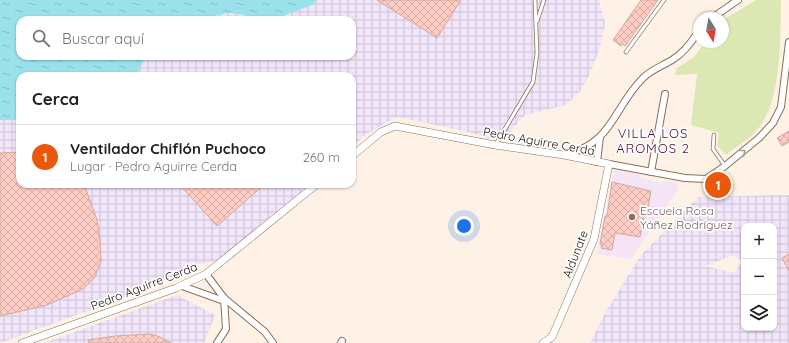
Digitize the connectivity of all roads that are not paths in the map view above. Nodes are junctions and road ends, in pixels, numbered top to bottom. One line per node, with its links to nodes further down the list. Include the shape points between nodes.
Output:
1 (535, 0): 6 (lane)
2 (544, 0): 6 (lane)
3 (664, 0): 9 (lane)
4 (738, 0): 5 (street)
5 (721, 12)
6 (536, 25): 13 (lane, via 533,82)
7 (693, 39): 12 (street, via 684,51 642,79)
8 (789, 42): 18 (street, Pedro Aguirre Cerda, one-way to 8, via 760,138 773,123 781,107)
9 (626, 52)
10 (665, 94): 19 (street)
11 (714, 135): 18 (lane, via 713,149)
12 (600, 137): 15 (street, via 580,150); 16 (street)
13 (495, 145): 14 (street, Pedro Aguirre Cerda, via 395,126 381,132); 15 (street, Pedro Aguirre Cerda)
14 (356, 153)
15 (564, 155): 16 (street, Pedro Aguirre Cerda)
16 (597, 162): 17 (street, Pedro Aguirre Cerda)
17 (609, 164): 19 (street, Pedro Aguirre Cerda); 24 (street, Aldunate, via 594,239)
18 (725, 166): 19 (street, Pedro Aguirre Cerda, via 706,179)
19 (651, 172)
20 (312, 188): 21 (street, Pedro Aguirre Cerda)
21 (206, 274): 22 (street, Pedro Aguirre Cerda); 23 (street)
22 (182, 286): 23 (street); 25 (street, Pedro Aguirre Cerda)
23 (224, 300): 26 (street, via 226,329); 27 (street, via 266,332)
24 (551, 340): 28 (street, Aldunate)
25 (22, 343)
26 (217, 343)
27 (274, 343)
28 (543, 343)

